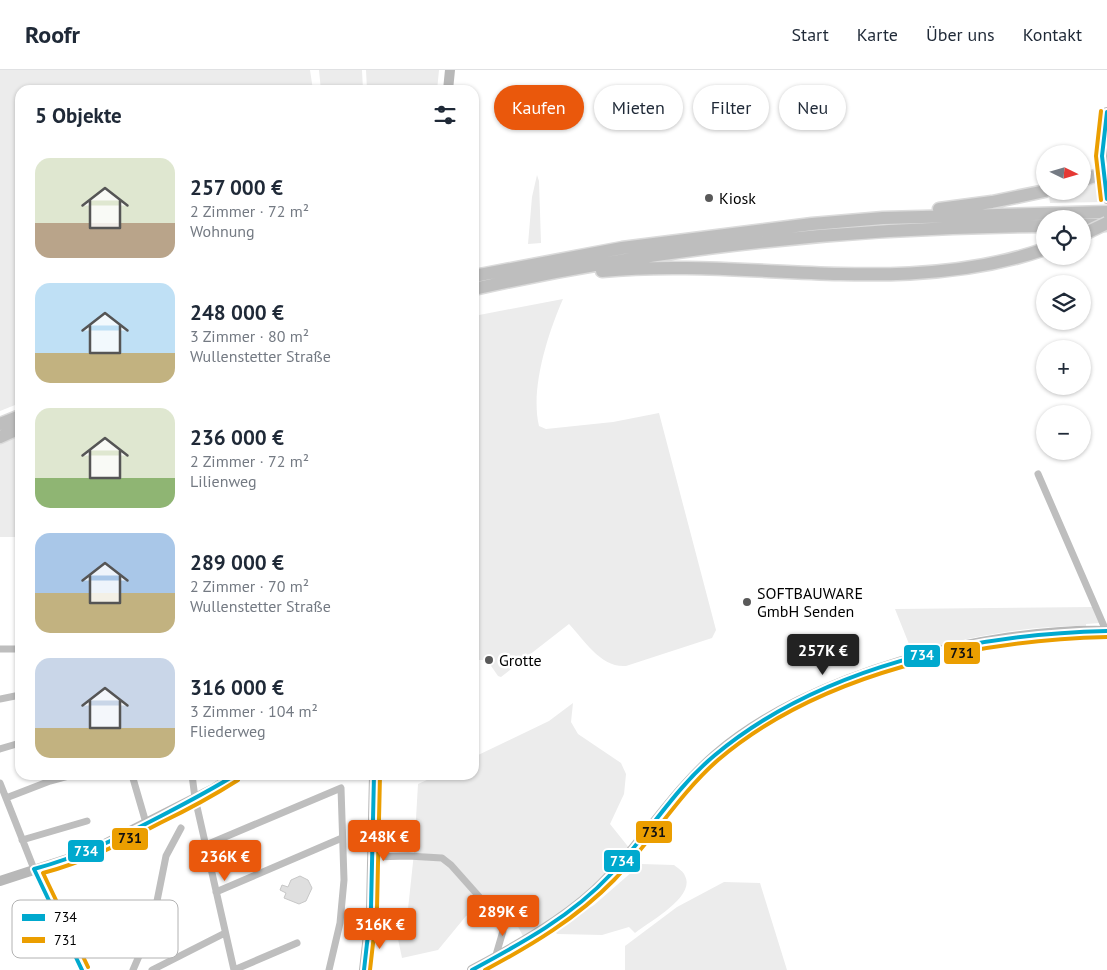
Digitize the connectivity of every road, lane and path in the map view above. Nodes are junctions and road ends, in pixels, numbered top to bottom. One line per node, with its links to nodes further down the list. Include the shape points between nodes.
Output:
1 (450, 70): 2 (main road)
2 (448, 85)
3 (1107, 112): 7 (main road, via 1101,166)
4 (1107, 172): 5 (highway, bridge)
5 (1091, 178)
6 (1036, 193): 9 (highway, via 992,202 891,214)
7 (1107, 199)
8 (1107, 212): 9 (highway)
9 (883, 218): 14 (highway, via 688,239)
10 (1107, 224): 12 (highway, bridge)
11 (1036, 226): 15 (highway, via 902,230 776,240 623,260)
12 (1091, 227)
13 (1036, 252): 15 (highway, via 979,266 892,274 682,267)
14 (479, 275)
15 (523, 278): 16 (highway)
16 (479, 288)
17 (15, 418): 18 (highway)
18 (0, 424)
19 (15, 430): 20 (highway)
20 (0, 437)
21 (1038, 474): 22 (street)
22 (1107, 631): 23 (street); 52 (main road, via 1003,639 911,659 835,684 785,708 714,756 678,792 596,890 546,927)
23 (1107, 636)
24 (0, 649): 25 (street)
25 (15, 649)
26 (15, 696): 27 (street)
27 (0, 699)
28 (15, 744): 29 (street)
29 (0, 749)
30 (54, 780): 36 (street)
31 (133, 780): 39 (street)
32 (193, 780): 37 (street)
33 (226, 780): 37 (main road)
34 (374, 780): 44 (main road)
35 (0, 783): 36 (street)
36 (6, 798): 42 (street)
37 (195, 798): 39 (main road); 43 (street)
38 (87, 822): 42 (street)
39 (146, 823): 45 (main road, via 89,852)
40 (180, 828): 49 (street, via 166,856)
41 (342, 838): 43 (street, via 341,788); 47 (street); 61 (street, via 342,908)
42 (22, 840): 45 (street)
43 (206, 845): 47 (street)
44 (372, 857): 52 (street, via 431,856 446,861 499,919 503,931); 62 (main road)
45 (34, 870): 46 (main road); 48 (street)
46 (0, 881)
47 (216, 892): 50 (street)
48 (48, 900)
49 (157, 900)
50 (225, 933): 53 (street); 60 (street)
51 (297, 943): 60 (street)
52 (496, 956): 63 (main road)
53 (178, 957)
54 (76, 958): 57 (street)
55 (138, 958): 58 (street)
56 (176, 958): 59 (street)
57 (82, 970)
58 (133, 970)
59 (152, 970)
60 (234, 970)
61 (329, 970)
62 (364, 970)
63 (472, 970)

